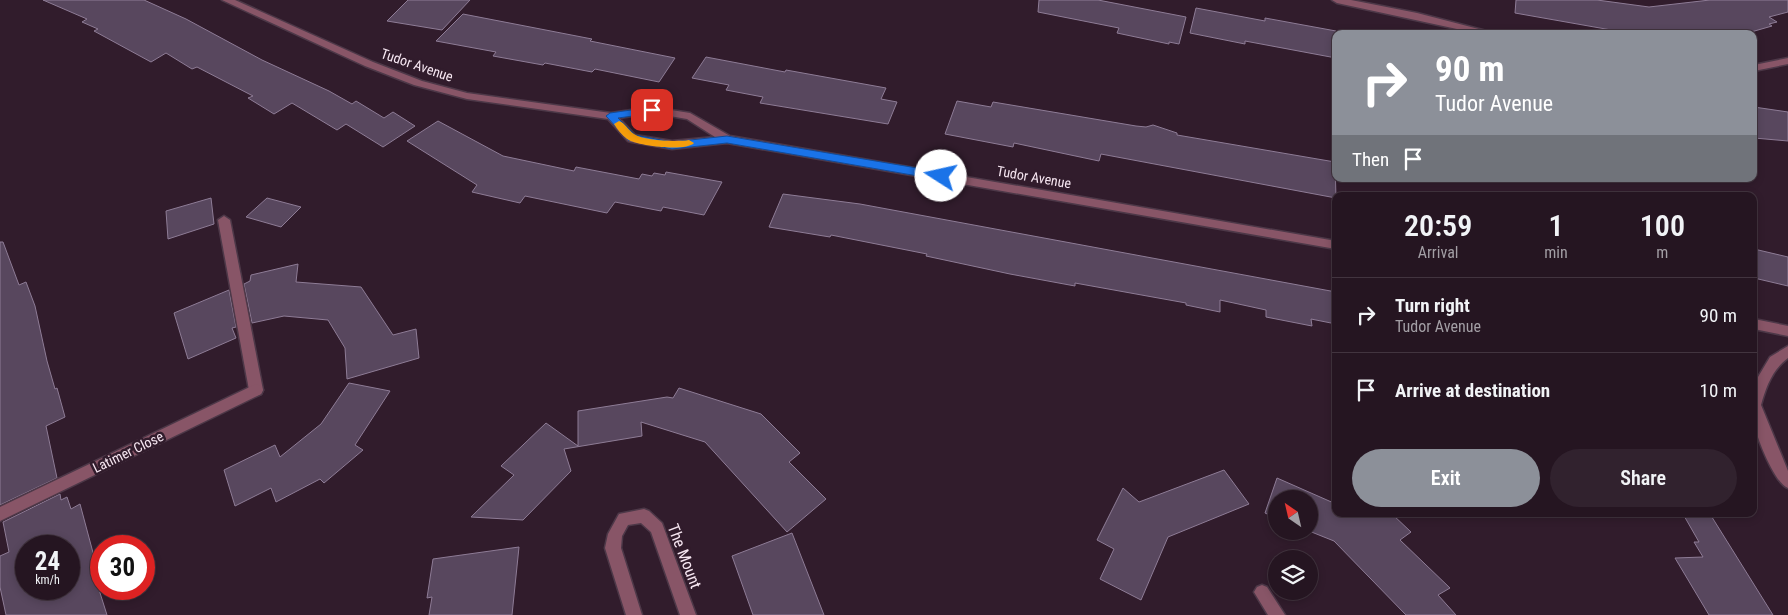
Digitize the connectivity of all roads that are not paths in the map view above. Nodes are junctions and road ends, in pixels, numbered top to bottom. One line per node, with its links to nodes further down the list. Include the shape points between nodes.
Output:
1 (227, 0): 6 (street, Tudor Avenue, via 418,83 467,96)
2 (1337, 0): 3 (street)
3 (1476, 30)
4 (1788, 61): 5 (street)
5 (1757, 67)
6 (610, 116): 7 (street, Tudor Avenue, via 652,110 690,116); 7 (street, Tudor Avenue, via 632,138 672,145)
7 (727, 139): 9 (street, Tudor Avenue)
8 (224, 220): 16 (street, Latimer Close, via 256,390)
9 (1332, 244)
10 (1757, 325): 11 (street)
11 (1788, 331)
12 (1788, 351): 13 (street, via 1777,357)
13 (1757, 393)
14 (1757, 413): 15 (street, via 1779,470)
15 (1788, 482)
16 (0, 514)
17 (1262, 592): 20 (street)
18 (634, 615): 19 (street, The Mount, via 613,548 614,534 624,519 644,516 657,528)
19 (688, 615)
20 (1277, 615)

